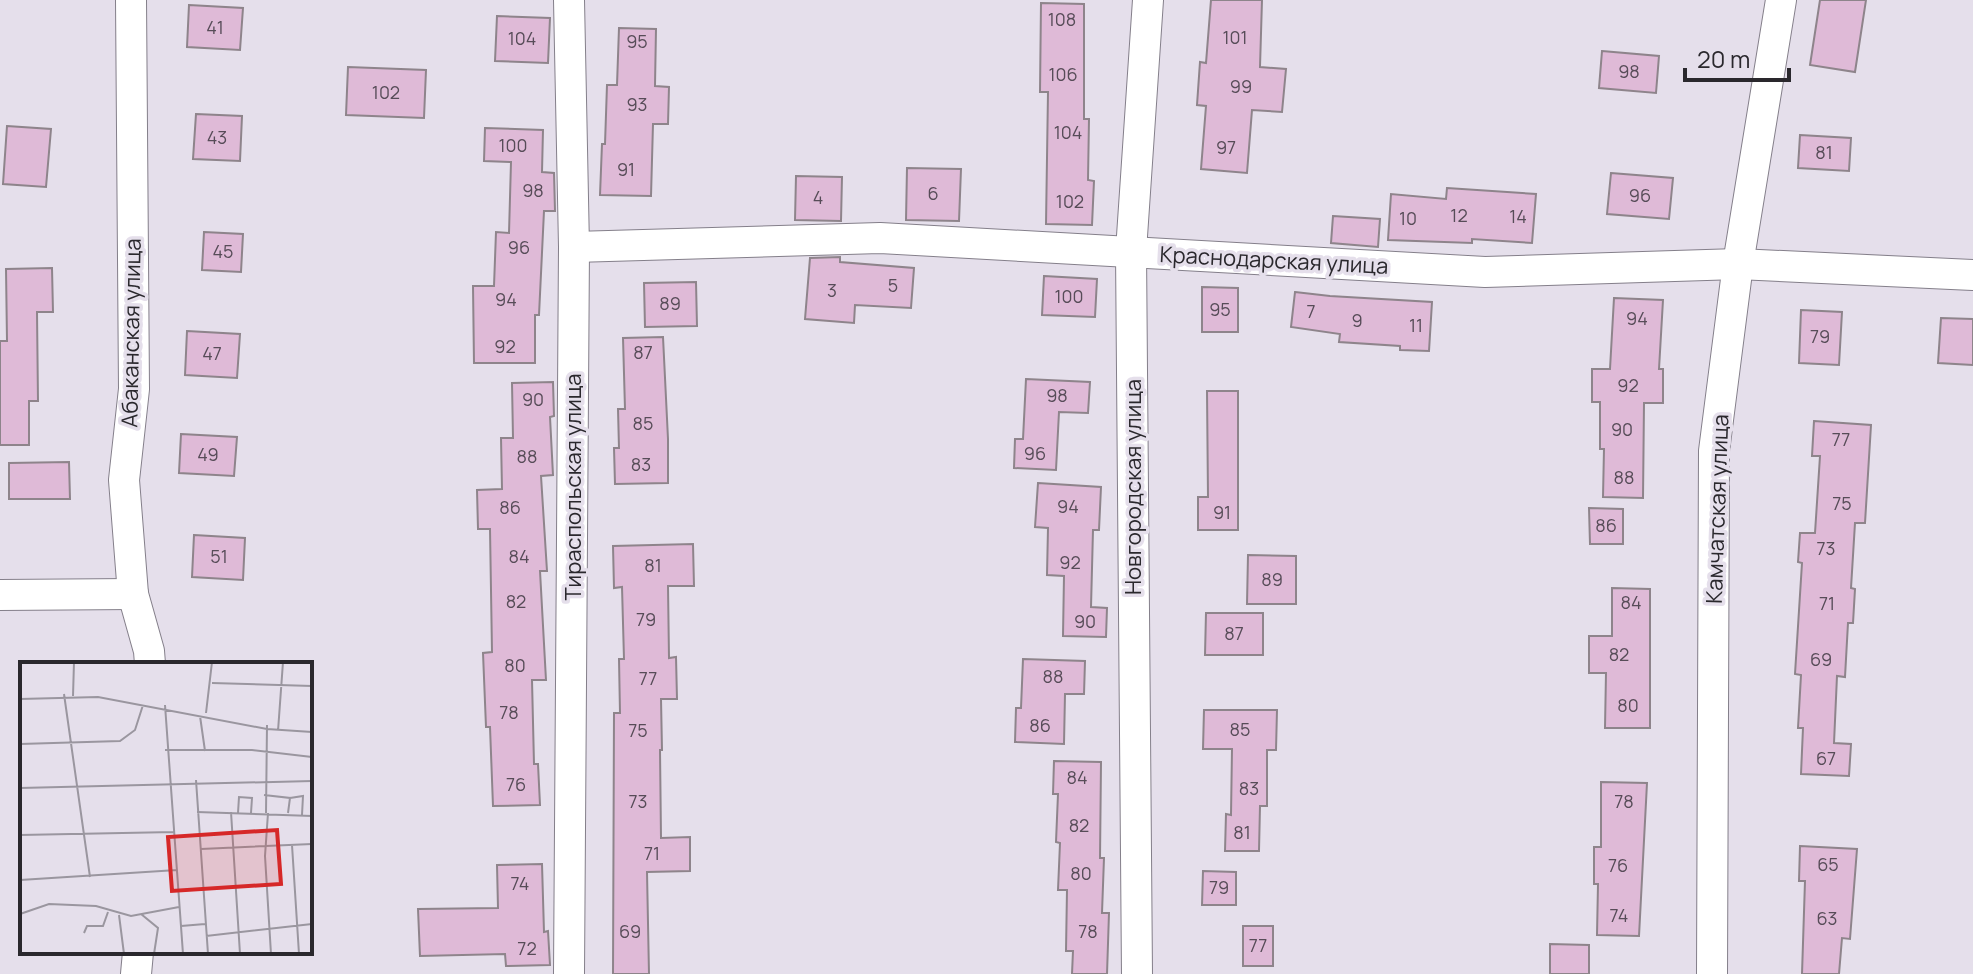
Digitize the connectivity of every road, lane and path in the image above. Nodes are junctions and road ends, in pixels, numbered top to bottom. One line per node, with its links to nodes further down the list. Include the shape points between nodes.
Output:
1 (131, 0): 9 (street, Абаканская улица, via 134,389 124,480)
2 (569, 0): 5 (street, Тираспольская улица)
3 (1148, 0): 6 (street, Новгородская улица)
4 (1781, 0): 7 (street, Камчатская улица)
5 (574, 247): 6 (street, Краснодарская улица, via 880,238); 14 (street, Тираспольская улица)
6 (1131, 251): 7 (street, Краснодарская улица, via 1485,272); 15 (street, Новгородская улица)
7 (1738, 264): 8 (street, Краснодарская улица); 16 (street, Камчатская улица, via 1714,451)
8 (1973, 275)
9 (133, 594): 10 (street); 11 (street, Абаканская улица)
10 (0, 595)
11 (150, 662)
12 (138, 954): 13 (street)
13 (136, 974)
14 (569, 974)
15 (1137, 974)
16 (1712, 974)

